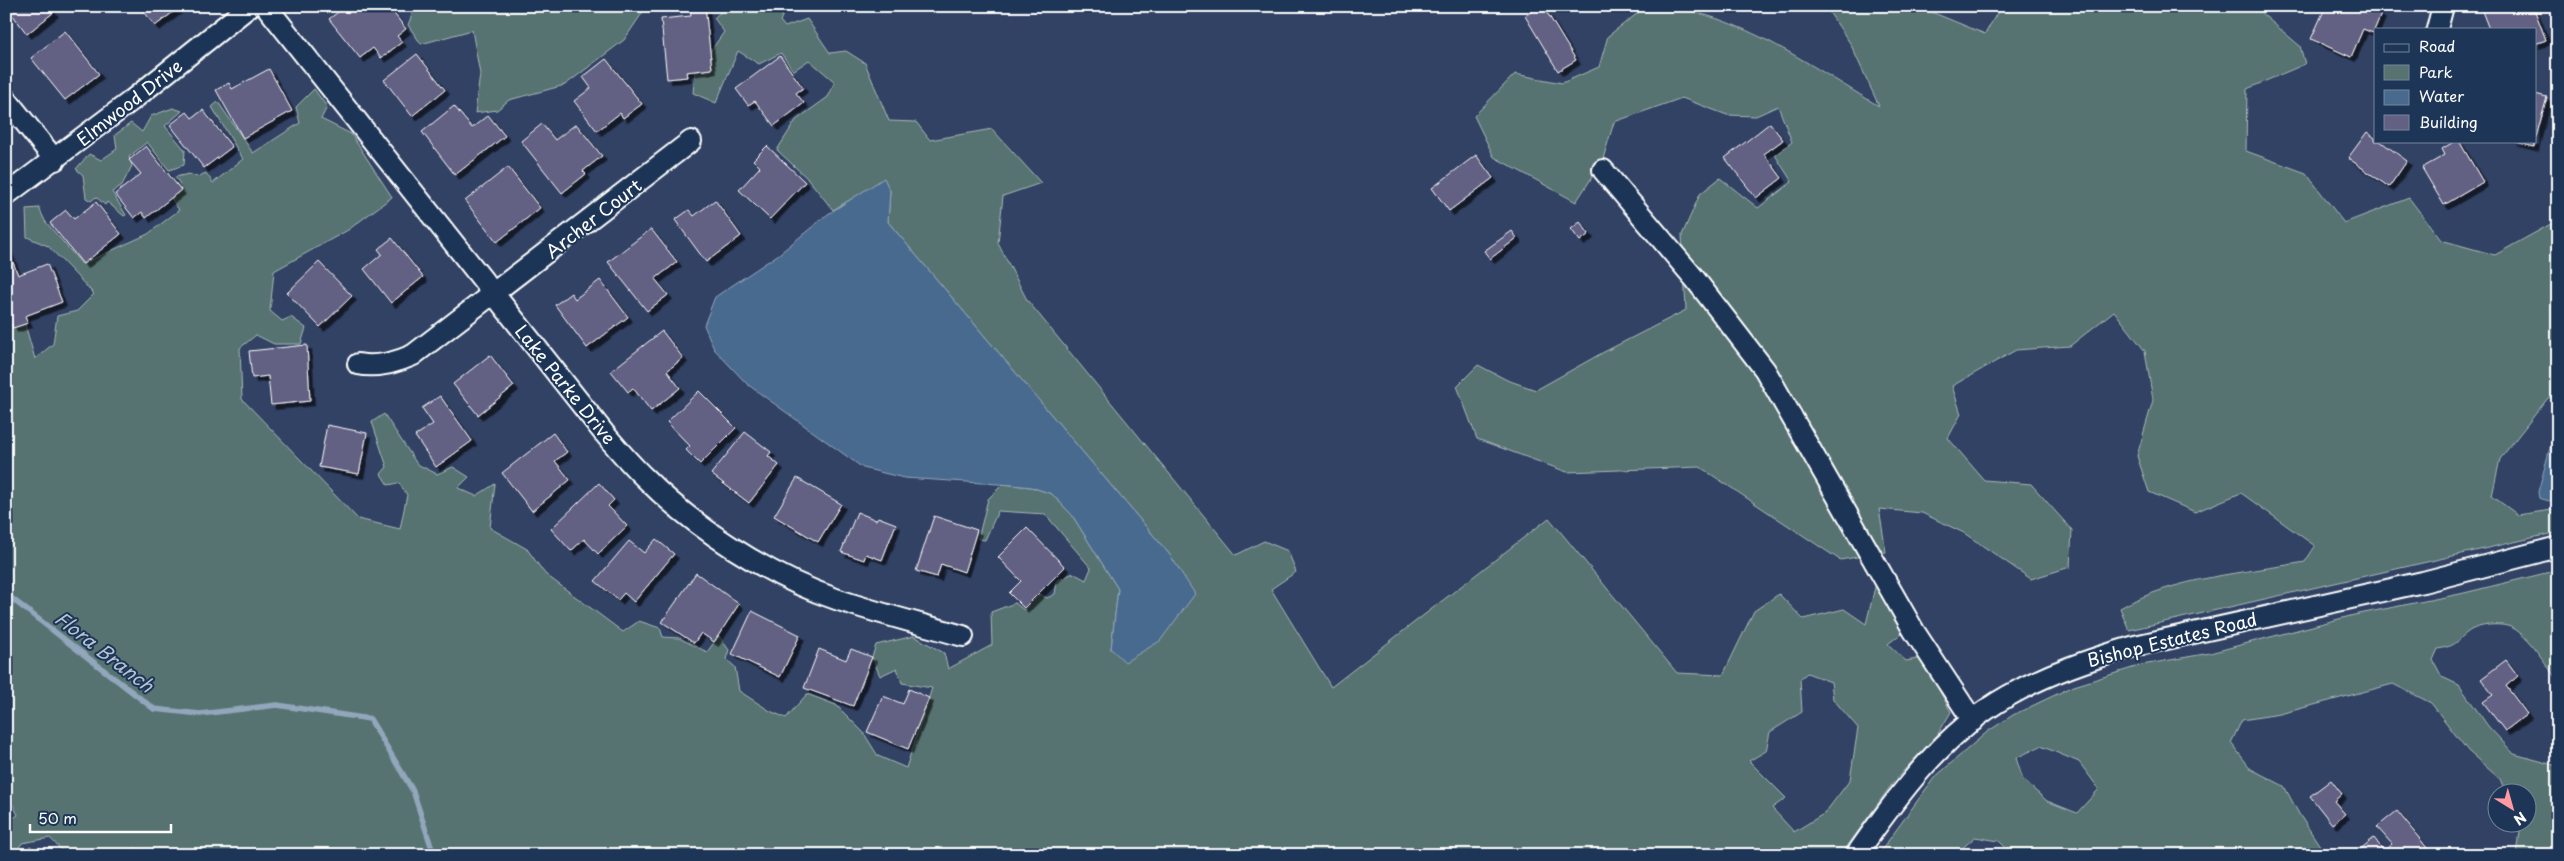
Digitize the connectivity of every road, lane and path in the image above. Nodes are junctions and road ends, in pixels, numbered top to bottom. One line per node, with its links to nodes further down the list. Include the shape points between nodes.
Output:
1 (250, 6): 7 (street, Elmwood Drive)
2 (266, 6): 10 (street, Lake Parke Drive)
3 (2443, 6): 4 (street)
4 (2437, 28)
5 (6, 100): 7 (street)
6 (691, 141): 10 (street, Archer Court)
7 (55, 160): 9 (street, Elmwood Drive)
8 (1603, 170): 14 (street, via 1695,279 1765,370 1914,631)
9 (6, 195)
10 (494, 294): 11 (street, Archer Court, via 413,355 379,366); 13 (street, Lake Parke Drive, via 604,433 645,478 690,518 780,574 834,599)
11 (358, 364)
12 (2558, 547): 14 (street, Bishop Estates Road, via 2475,570 2232,623 2091,659 2006,696)
13 (963, 636)
14 (1973, 721): 15 (street, Bishop Estates Road, via 1916,775)
15 (1856, 855)

